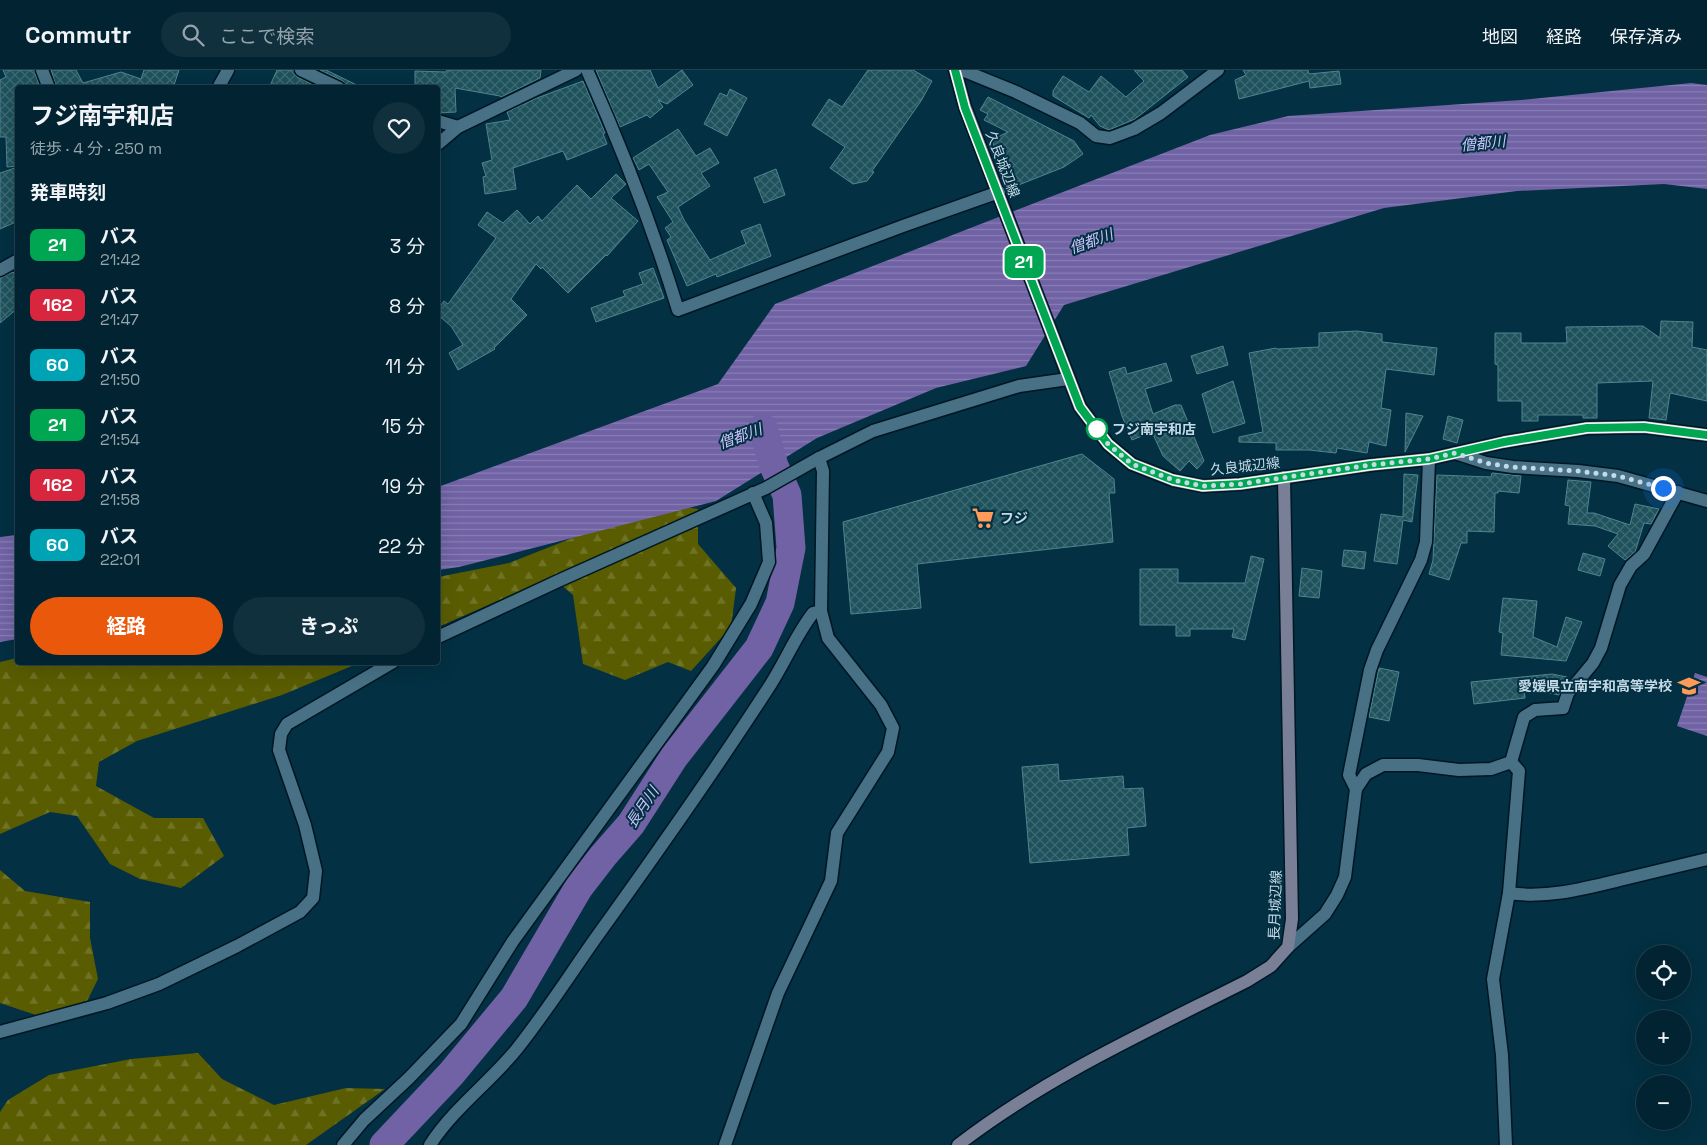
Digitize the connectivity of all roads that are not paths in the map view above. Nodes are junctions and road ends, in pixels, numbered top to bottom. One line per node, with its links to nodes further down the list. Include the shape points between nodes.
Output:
1 (42, 70): 9 (street)
2 (228, 70): 10 (street)
3 (301, 70): 11 (street)
4 (576, 70): 13 (street)
5 (587, 70): 15 (street, via 648,219 678,310 903,226)
6 (955, 70): 15 (main road, 久良城辺線, via 965,108)
7 (962, 70): 8 (street, via 1080,123 1096,136 1110,138 1161,113)
8 (1218, 70)
9 (48, 85)
10 (220, 85)
11 (333, 85)
12 (440, 122): 13 (street)
13 (458, 127): 14 (street)
14 (440, 142)
15 (1000, 197): 18 (main road, 久良城辺線)
16 (15, 262): 17 (street)
17 (0, 270)
18 (1068, 379): 22 (street, via 1019,386 873,431); 23 (main road, 久良城辺線, via 1080,407 1108,444 1132,464 1173,480 1203,486)
19 (1707, 435): 20 (main road, 久良城辺線, via 1644,427 1587,428)
20 (1455, 453): 21 (main road, 久良城辺線); 24 (street, via 1512,467 1618,476)
21 (1429, 459): 23 (main road, 久良城辺線); 31 (street, via 1426,542 1421,560 1376,650 1370,670 1349,775)
22 (815, 460): 25 (street); 27 (street, via 823,471)
23 (1284, 477): 34 (main road, 長月城辺線, via 1292,919)
24 (1678, 492): 26 (street); 30 (street, via 1644,554 1631,566 1620,585 1593,663 1568,693 1563,708 1535,710 1524,717)
25 (753, 493): 28 (street); 36 (street, via 766,523 769,562 751,604 713,666 513,941 461,1024)
26 (1707, 501)
27 (820, 611): 37 (street, via 813,613 804,624 769,688 547,1007 515,1050 459,1108); 38 (street, via 828,638 881,705 893,728 888,752 837,833 831,881 778,993)
28 (440, 636)
29 (388, 665): 35 (street, via 287,724 281,734 279,750 305,824 316,871 313,898 300,912 158,984 107,1003)
30 (1511, 762): 31 (street, via 1491,769 1459,770 1383,765 1366,774); 33 (street, via 1518,770)
31 (1356, 789): 34 (street, via 1345,877 1325,914)
32 (1707, 859): 33 (street, via 1557,893)
33 (1509, 893): 40 (street, via 1492,979 1502,1055)
34 (1288, 947): 39 (main road, 長月城辺線, via 1271,966 1247,981 1067,1073 988,1122)
35 (0, 1032)
36 (343, 1145)
37 (430, 1145)
38 (725, 1145)
39 (958, 1145)
40 (1506, 1145)

